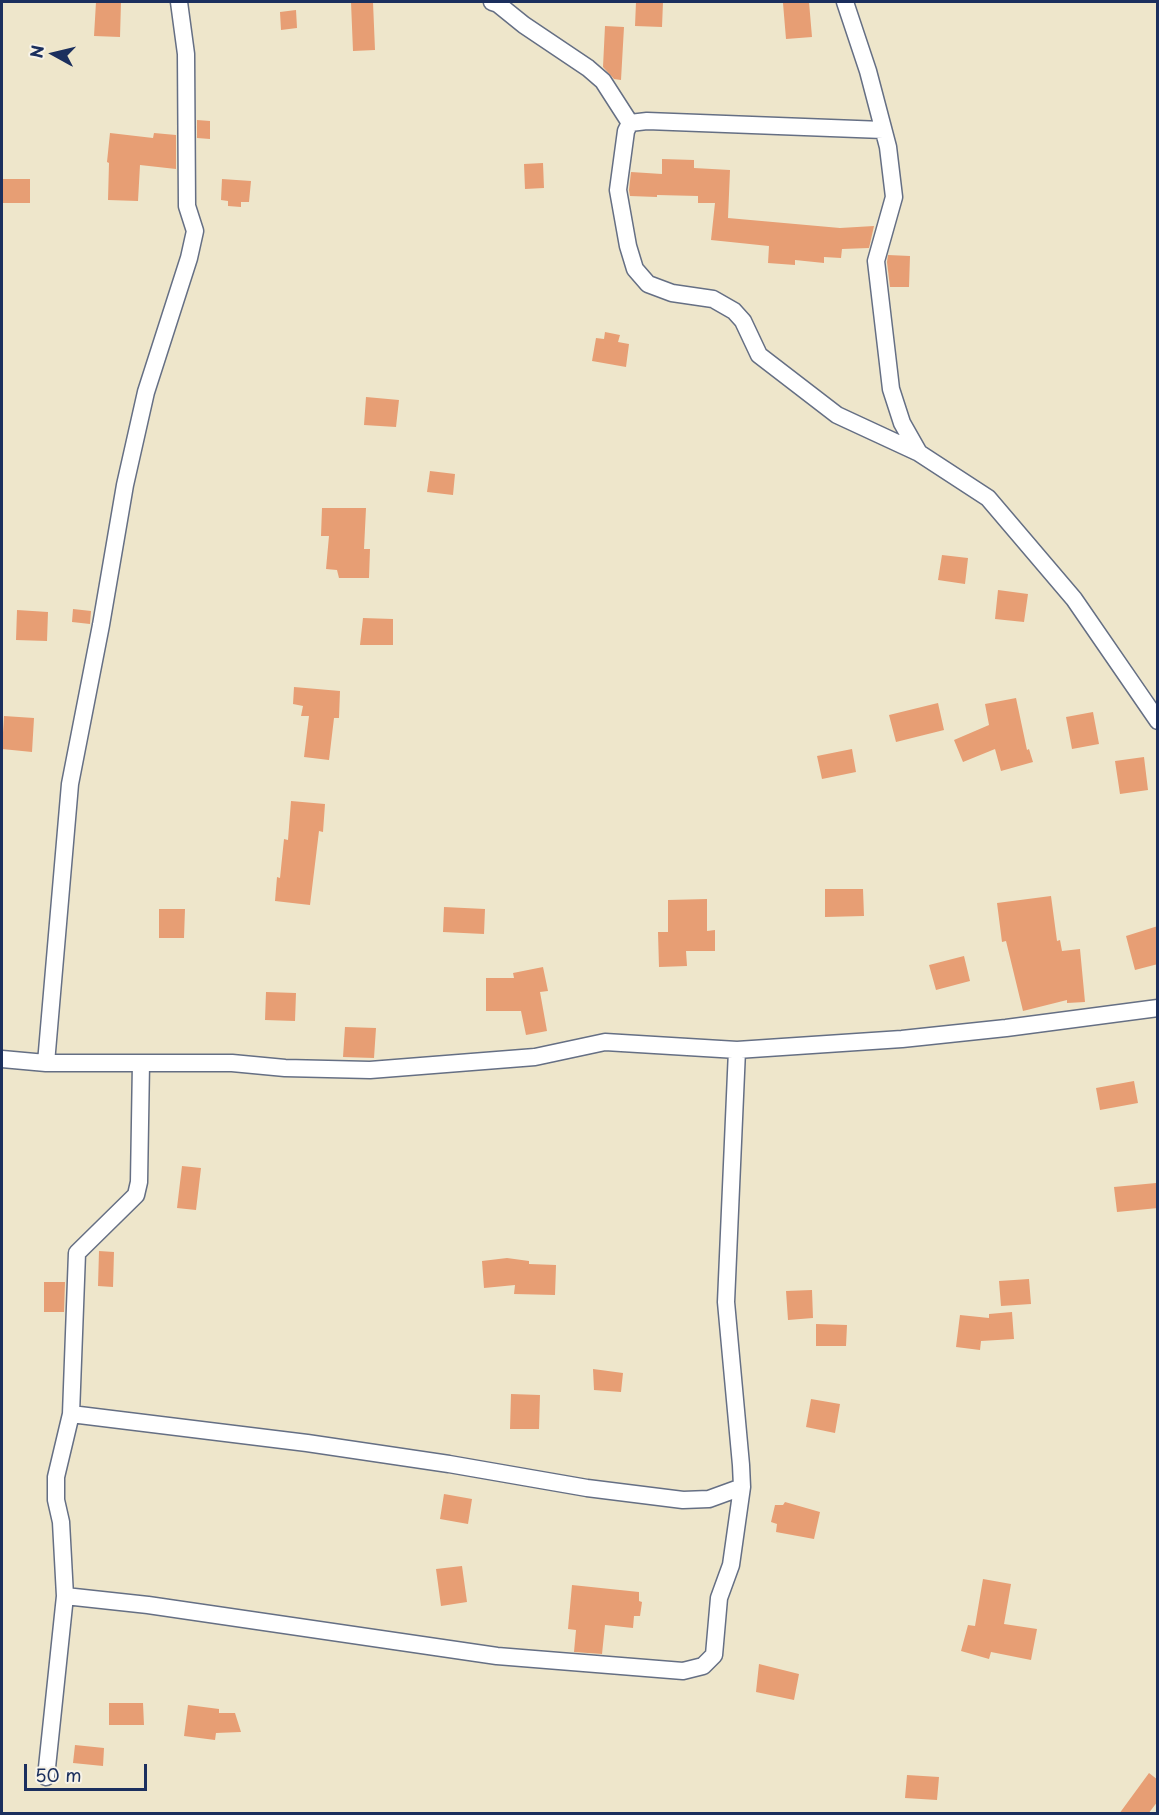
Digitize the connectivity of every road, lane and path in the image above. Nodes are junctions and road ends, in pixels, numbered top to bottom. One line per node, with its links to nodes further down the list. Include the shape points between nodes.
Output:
1 (179, 2): 11 (street, via 186,54 187,206 195,231 146,392 70,784)
2 (492, 2): 4 (street, via 603,81)
3 (845, 2): 5 (street)
4 (630, 123): 5 (street); 6 (street, via 618,190 635,269 648,284 672,293 713,299 734,311 759,355 837,415)
5 (883, 130): 6 (street, via 894,197 876,261 891,389 902,423)
6 (919, 453): 7 (street, via 988,498 1074,599)
7 (1158, 721)
8 (1158, 1008): 9 (street, via 902,1040)
9 (737, 1050): 12 (street, via 605,1042 535,1057 370,1070); 14 (street, via 726,1302)
10 (2, 1059): 11 (street)
11 (46, 1063): 12 (street)
12 (141, 1063): 13 (street, via 136,1195 77,1253)
13 (71, 1414): 14 (street, via 307,1443 683,1500 709,1499); 15 (street, via 56,1477)
14 (742, 1487): 15 (street, via 731,1565 719,1598 714,1655 704,1666 683,1671 497,1656)
15 (65, 1596): 16 (street)
16 (46, 1777)

